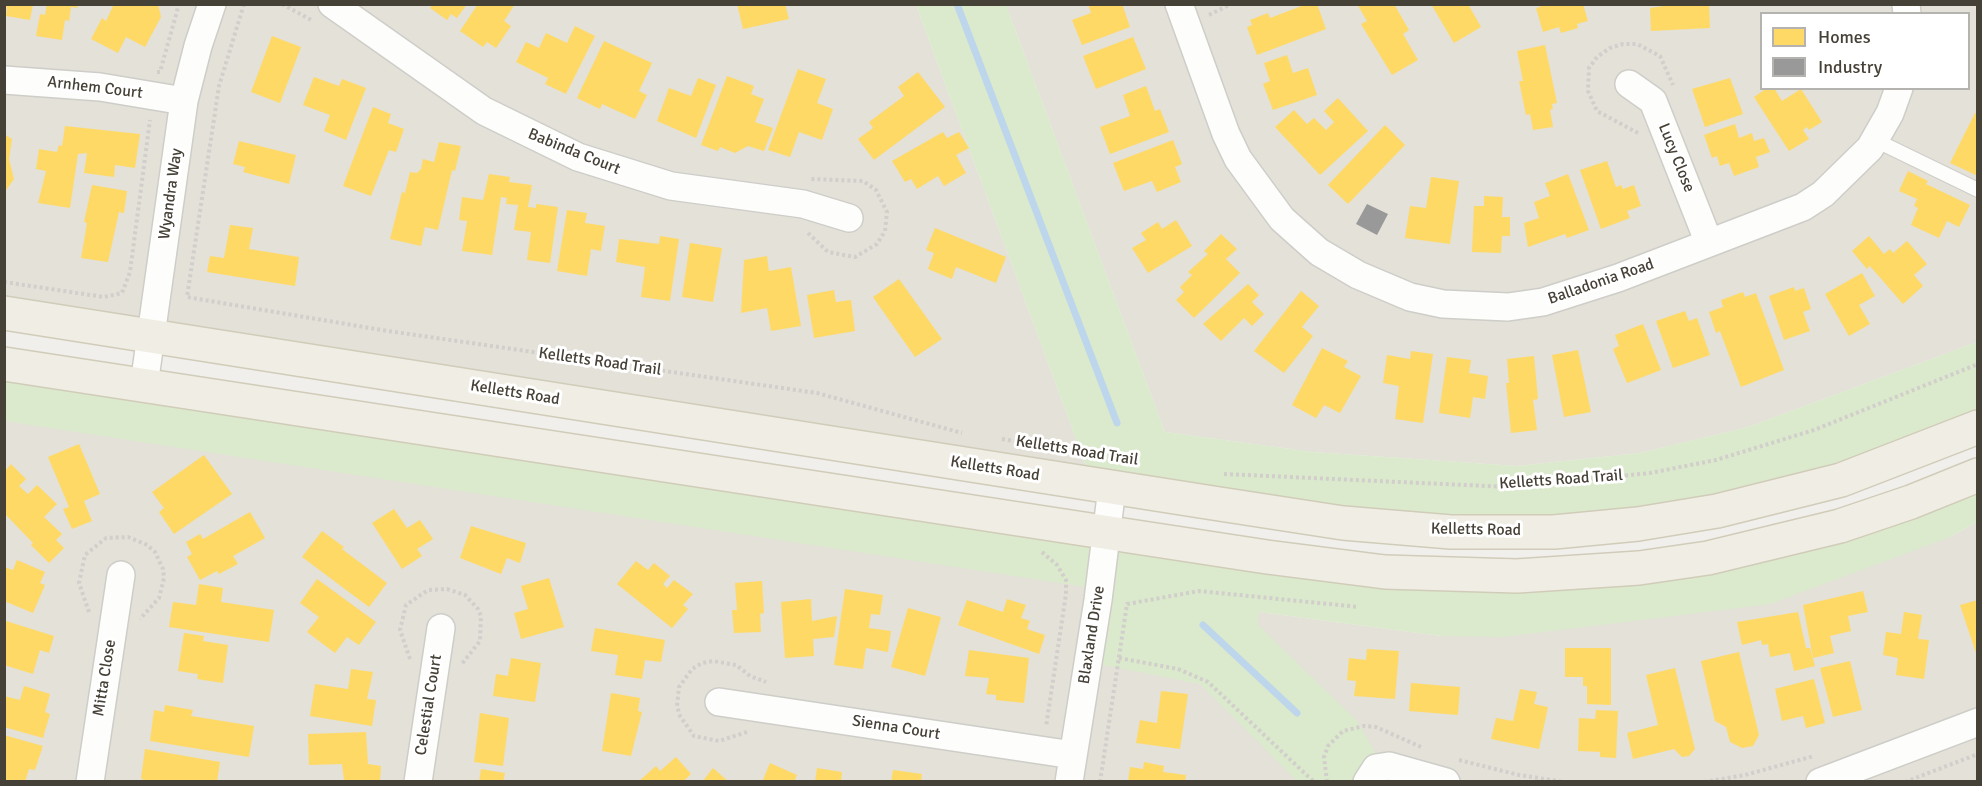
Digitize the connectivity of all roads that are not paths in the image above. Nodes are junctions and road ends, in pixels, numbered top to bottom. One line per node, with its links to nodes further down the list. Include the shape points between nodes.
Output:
1 (212, 4): 7 (street, Wyandra Way)
2 (332, 4): 10 (street, Babinda Court, via 484,111 578,157 671,186 803,204)
3 (1179, 4): 11 (street, Balladonia Road, via 1226,134 1266,202 1319,252 1384,288 1443,304 1508,306 1543,302)
4 (4, 80): 7 (street, Arnhem Court, via 100,87)
5 (1629, 84): 11 (street, Lucy Close, via 1653,100)
6 (1898, 90): 8 (street, Balladonia Road)
7 (184, 101): 13 (street, Wyandra Way)
8 (1875, 140): 9 (lane); 11 (street, Balladonia Road, via 1824,194 1803,207)
9 (1977, 190)
10 (849, 218)
11 (1709, 243)
12 (4, 314): 13 (main road, Kelletts Road)
13 (150, 335): 15 (street, Wyandra Way); 18 (main road, Kelletts Road)
14 (4, 364): 15 (main road)
15 (144, 385): 19 (main road)
16 (1977, 426): 18 (main road, Kelletts Road, via 1893,462 1793,493 1672,519 1554,532 1451,532 1343,523)
17 (1977, 475): 19 (main road, via 1911,502 1777,543 1708,558 1578,573 1476,576 1385,572)
18 (1112, 488): 19 (street, Blaxland Drive)
19 (1107, 533): 24 (street, Blaxland Drive)
20 (121, 575): 25 (street, Mitta Close)
21 (441, 628): 26 (street, Celestial Court)
22 (719, 702): 24 (street, Sienna Court)
23 (1977, 722): 30 (street)
24 (1073, 755): 27 (street, Blaxland Drive)
25 (90, 782)
26 (418, 782)
27 (1069, 782)
28 (1366, 782): 29 (street, via 1376,768 1389,765)
29 (1446, 782)
30 (1820, 782)

